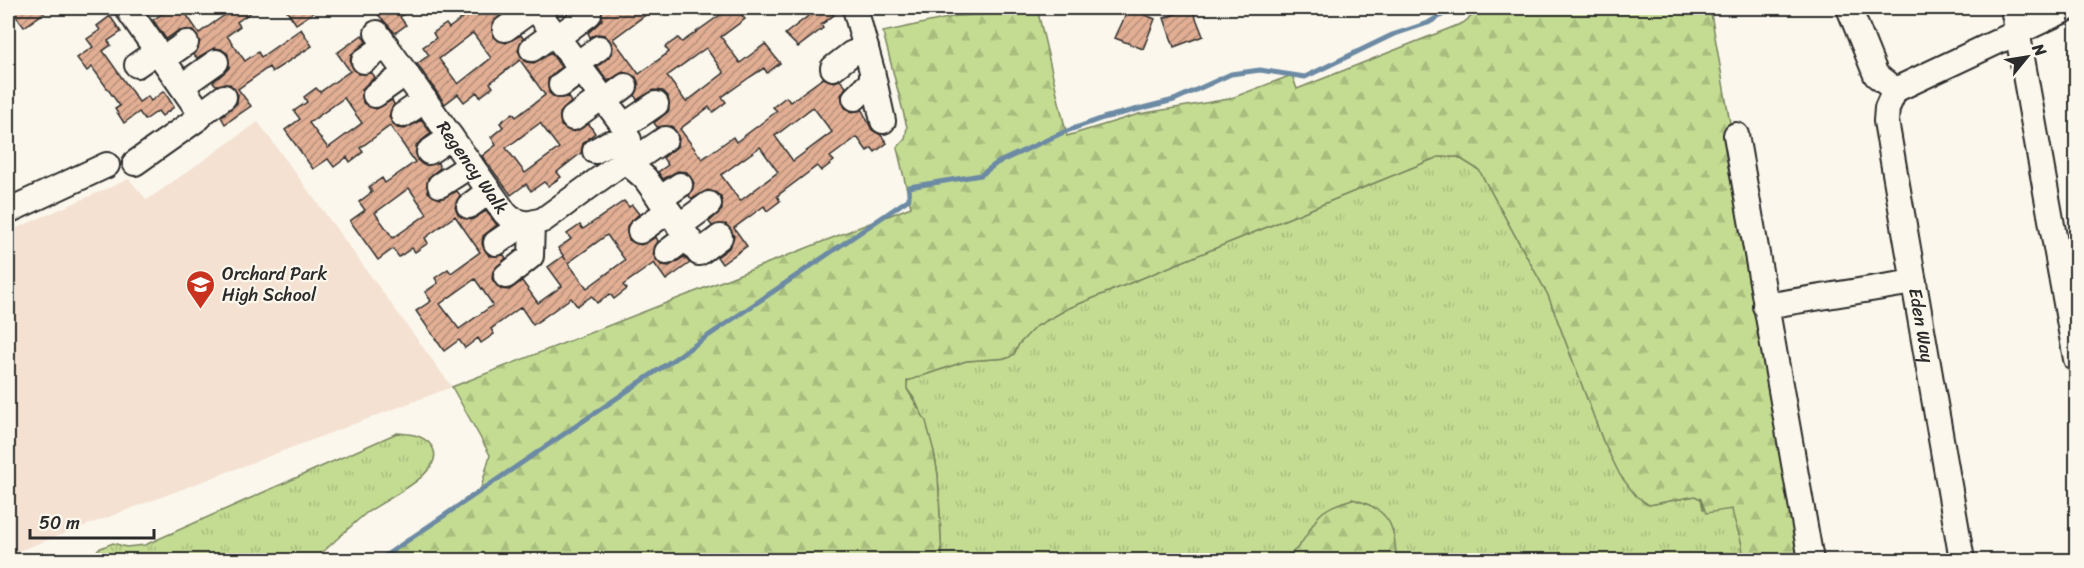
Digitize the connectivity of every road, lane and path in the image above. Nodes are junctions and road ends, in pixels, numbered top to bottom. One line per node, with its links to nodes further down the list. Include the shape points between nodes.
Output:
1 (537, 8): 8 (street); 10 (street)
2 (855, 8): 15 (street)
3 (1849, 8): 25 (street, via 1876,75)
4 (2013, 8): 9 (street)
5 (2068, 8): 9 (street)
6 (132, 9): 14 (street)
7 (589, 15): 10 (street)
8 (505, 29)
9 (2019, 31): 25 (street); 60 (street)
10 (556, 35): 13 (street); 19 (street)
11 (186, 43): 14 (street)
12 (598, 48): 19 (street)
13 (532, 49)
14 (160, 55): 18 (street); 23 (street)
15 (869, 60): 20 (street, via 850,54); 28 (street, via 869,86); 35 (street)
16 (364, 61): 21 (street, Regency Walk, via 381,39)
17 (216, 62): 23 (street)
18 (137, 64)
19 (580, 67): 22 (street); 29 (street)
20 (833, 68)
21 (406, 73): 26 (street); 30 (street, Regency Walk)
22 (561, 85)
23 (182, 86): 33 (street)
24 (625, 86): 29 (street)
25 (1894, 90): 58 (street, Eden Way, via 1886,122)
26 (375, 95)
27 (224, 98): 33 (street)
28 (855, 98)
29 (604, 99): 34 (street); 39 (street)
30 (424, 100): 32 (street); 37 (street, Regency Walk)
31 (656, 104): 39 (street)
32 (403, 115)
33 (201, 116): 42 (street)
34 (573, 118)
35 (883, 121)
36 (1736, 135): 59 (street)
37 (451, 137): 40 (street); 44 (street, Regency Walk)
38 (665, 139): 39 (street, via 643,154)
39 (626, 145): 41 (street, via 609,143); 51 (street); 52 (street, Regency Walk, via 551,216)
40 (429, 152)
41 (595, 152)
42 (135, 163)
43 (107, 165): 50 (street)
44 (471, 165): 46 (street); 47 (street, Regency Walk)
45 (680, 184): 51 (street)
46 (440, 185)
47 (489, 191): 49 (street); 52 (street, Regency Walk, via 505,213)
48 (709, 204): 51 (street)
49 (469, 206)
50 (8, 211)
51 (674, 218): 53 (street); 54 (street, via 699,253); 56 (street)
52 (525, 223): 55 (street); 57 (street, via 531,256)
53 (640, 231)
54 (720, 237)
55 (496, 243)
56 (667, 252)
57 (506, 276)
58 (1914, 282): 59 (street); 62 (street, Eden Way)
59 (1765, 306): 61 (street)
60 (2076, 359)
61 (1811, 561)
62 (1962, 561)

